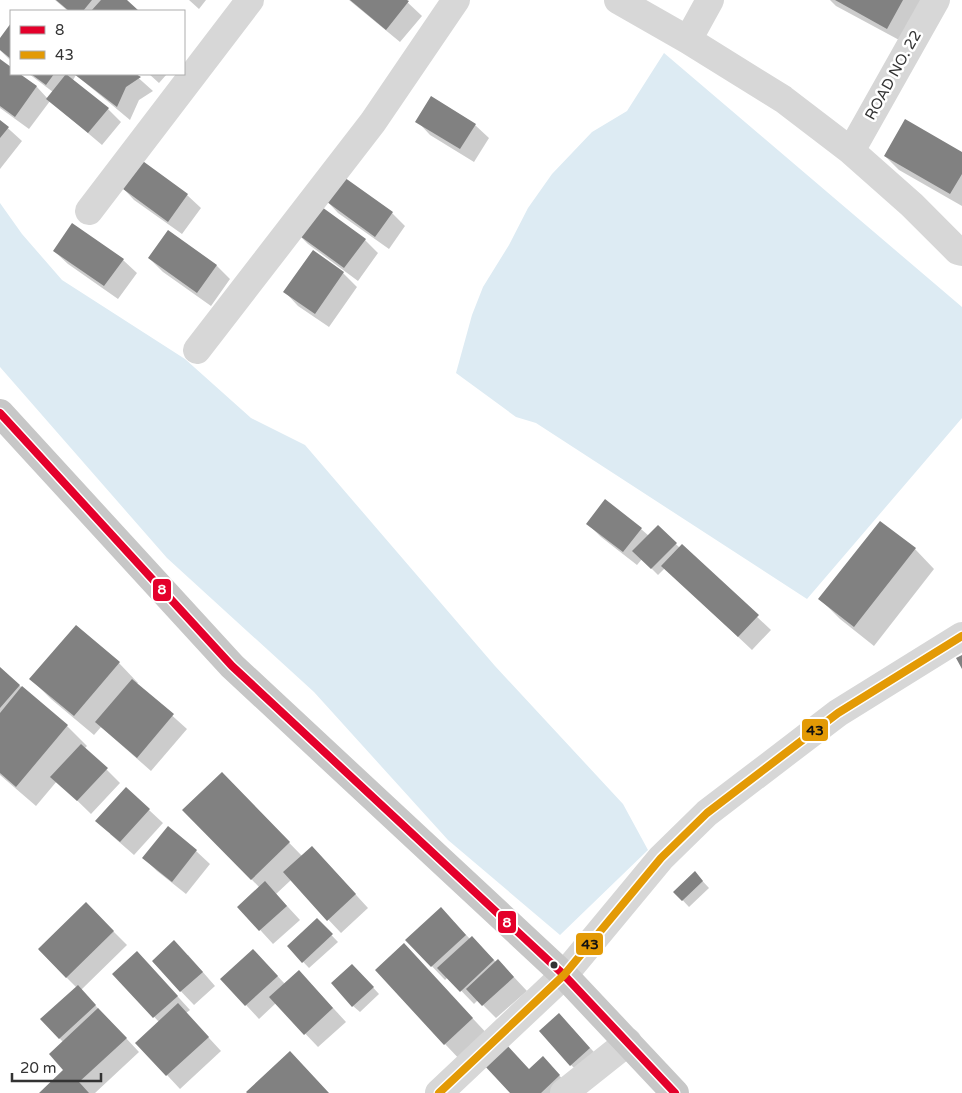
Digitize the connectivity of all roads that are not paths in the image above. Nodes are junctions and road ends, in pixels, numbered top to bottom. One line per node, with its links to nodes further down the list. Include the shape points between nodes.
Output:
1 (250, 0): 8 (street)
2 (456, 0): 10 (street, via 373,122)
3 (618, 0): 6 (street)
4 (710, 0): 6 (street)
5 (936, 0): 7 (street, ROAD NO. 22)
6 (688, 40): 7 (street, via 783,99)
7 (851, 151): 9 (street)
8 (89, 211)
9 (962, 252)
10 (198, 350)
11 (0, 413): 13 (highway, via 232,666)
12 (962, 636): 13 (street, via 838,713 707,813 661,858)
13 (564, 975): 14 (highway); 15 (street)
14 (628, 1042): 16 (street); 17 (highway)
15 (439, 1093)
16 (564, 1093)
17 (675, 1093)

